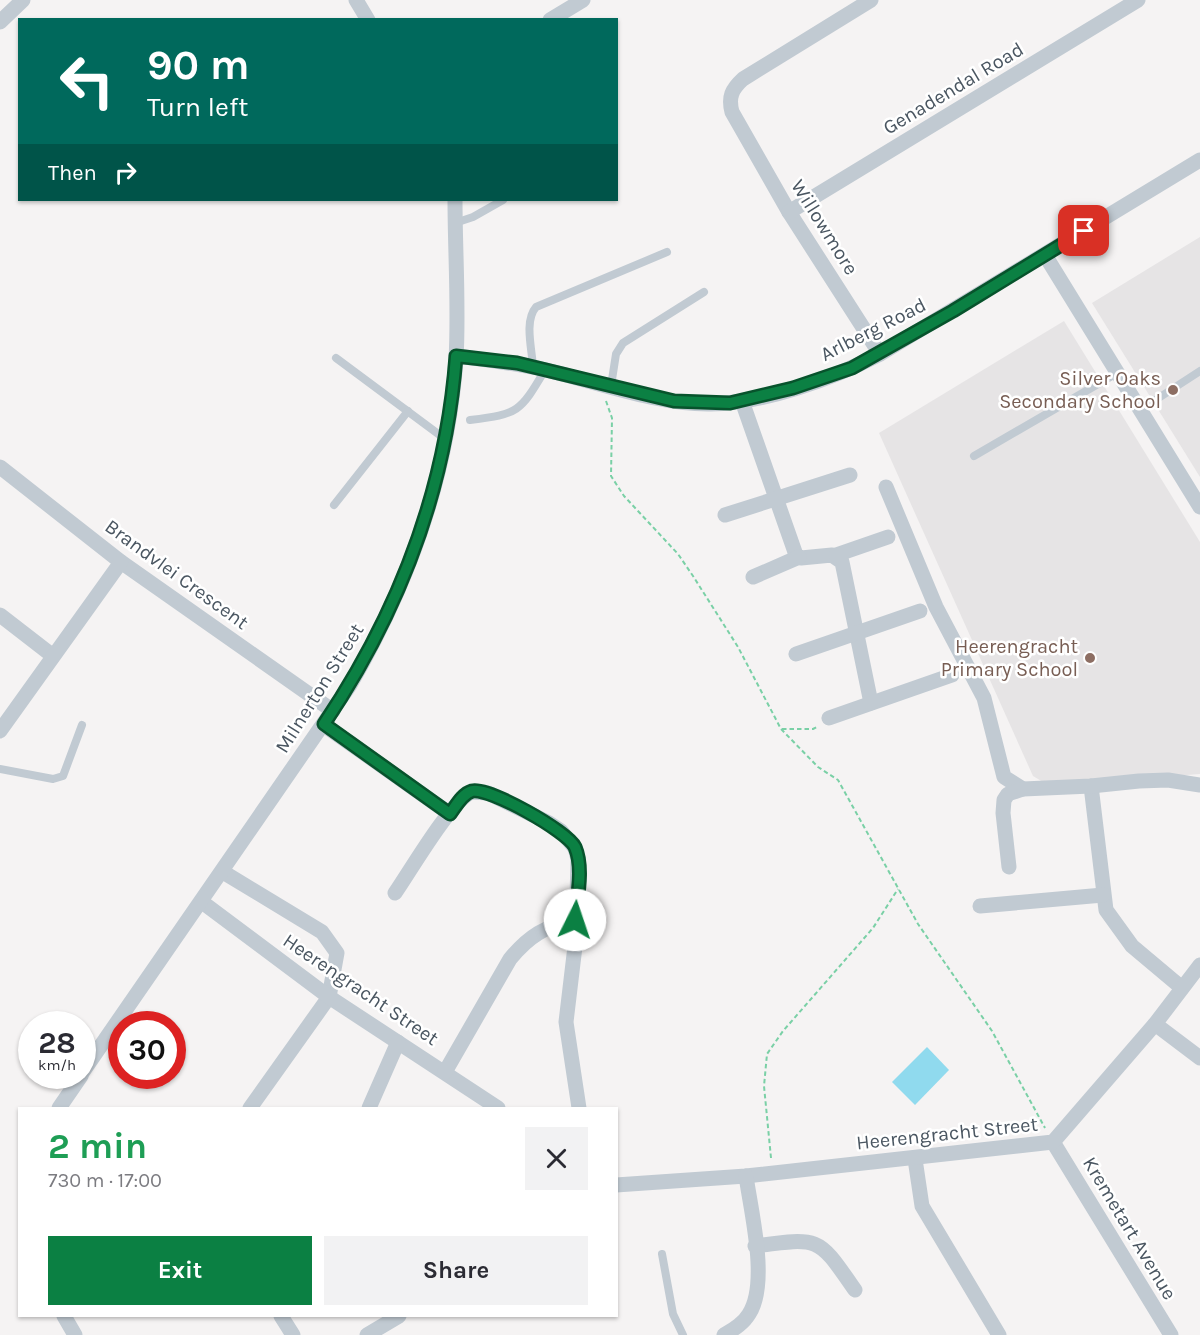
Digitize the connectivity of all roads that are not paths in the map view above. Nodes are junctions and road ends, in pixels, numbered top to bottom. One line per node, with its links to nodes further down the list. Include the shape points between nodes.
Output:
1 (23, 0): 8 (street)
2 (356, 0): 6 (street)
3 (583, 0): 7 (street)
4 (871, 0): 12 (street, Willowmore, via 732,91 730,104 737,121)
5 (1138, 0): 12 (street, Genadendal Road)
6 (367, 18)
7 (553, 18)
8 (0, 22)
9 (1200, 160): 15 (street, Arlberg Road)
10 (455, 201): 13 (street, Milnerton Street)
11 (501, 201): 13 (lane)
12 (789, 212): 17 (street, Willowmore)
13 (455, 223): 18 (street, Milnerton Street)
14 (668, 252): 20 (lane, via 536,307 530,321)
15 (1045, 255): 17 (street, Arlberg Road); 22 (street)
16 (704, 292): 23 (lane, via 623,343)
17 (880, 354): 24 (street, Arlberg Road, via 819,380)
18 (456, 356): 20 (street, Arlberg Road); 28 (street, Milnerton Street)
19 (336, 357): 26 (lane)
20 (539, 368): 23 (street, Arlberg Road); 27 (lane, via 527,400 512,413)
21 (1200, 371): 25 (lane)
22 (1117, 373): 25 (street); 29 (lane)
23 (606, 385): 24 (street, Arlberg Road, via 692,403)
24 (742, 401): 33 (street)
25 (1140, 410): 35 (street)
26 (408, 411): 28 (lane); 34 (lane)
27 (470, 420)
28 (445, 439): 49 (street, Milnerton Street, via 424,528 405,574 366,658)
29 (974, 456)
30 (0, 467): 40 (street, Brandvlei Crescent)
31 (850, 476): 33 (street)
32 (886, 487): 56 (street, via 936,607 984,698 1004,777)
33 (776, 499): 36 (street); 39 (street)
34 (334, 505)
35 (1200, 507)
36 (724, 515)
37 (888, 537): 38 (street)
38 (836, 555): 39 (street); 44 (street, via 843,567)
39 (799, 557): 41 (street)
40 (121, 562): 46 (street); 49 (street, Brandvlei Crescent)
41 (753, 577)
42 (920, 611): 44 (street)
43 (0, 615): 46 (street)
44 (857, 633): 45 (street); 48 (street)
45 (796, 654)
46 (53, 656): 52 (street)
47 (952, 675): 48 (street)
48 (871, 703): 50 (street)
49 (328, 718): 57 (street, Brandvlei Crescent); 59 (street, Milnerton Street)
50 (829, 718)
51 (82, 725): 53 (lane, via 63,776 53,779)
52 (0, 731)
53 (0, 769)
54 (1200, 785): 55 (street, via 1168,780)
55 (1091, 786): 56 (street); 61 (street)
56 (1023, 789): 58 (street, via 1008,794 1004,800)
57 (450, 814): 60 (street); 64 (street, via 466,794 483,791 561,831 575,848 578,859)
58 (1009, 867)
59 (223, 872): 62 (street, Milnerton Street); 67 (street, via 300,917 327,938 337,953)
60 (395, 893)
61 (1103, 895): 63 (street); 66 (street, via 1106,910 1122,935)
62 (202, 902): 67 (street, Heerengracht Street); 70 (street, Milnerton Street)
63 (980, 906)
64 (575, 920): 72 (street, via 546,927 522,944); 78 (street, via 575,956 566,1022)
65 (1200, 965): 66 (street, Heerengracht Street)
66 (1182, 988): 68 (street, Heerengracht Street)
67 (329, 997): 69 (street, Heerengracht Street); 75 (street)
68 (1155, 1024): 71 (street); 79 (street, Heerengracht Street)
69 (398, 1042): 72 (street, Heerengracht Street); 76 (street)
70 (96, 1054)
71 (1200, 1058)
72 (445, 1072): 77 (street, Heerengracht Street)
73 (72, 1089): 74 (street, Milnerton Street)
74 (60, 1107)
75 (251, 1107)
76 (369, 1107)
77 (497, 1107)
78 (579, 1107)
79 (1053, 1142): 80 (street, Heerengracht Street); 95 (street, Kremetart Avenue)
80 (915, 1160): 81 (street, Heerengracht Street); 94 (street, via 922,1206)
81 (746, 1176): 82 (street, Heerengracht Street); 83 (street)
82 (618, 1185)
83 (755, 1246): 85 (street, via 788,1241 816,1243 831,1255); 93 (street, via 756,1298 740,1325)
84 (662, 1254): 92 (lane, via 673,1314)
85 (855, 1290)
86 (65, 1317): 89 (street)
87 (282, 1317): 90 (street)
88 (397, 1317): 91 (street)
89 (75, 1335)
90 (292, 1335)
91 (367, 1335)
92 (682, 1335)
93 (724, 1335)
94 (999, 1335)
95 (1171, 1335)

